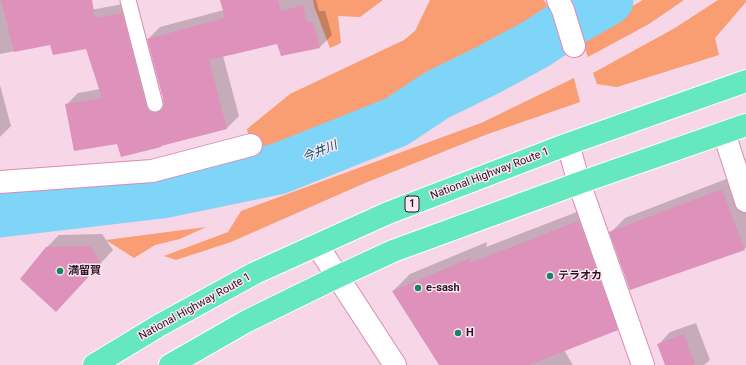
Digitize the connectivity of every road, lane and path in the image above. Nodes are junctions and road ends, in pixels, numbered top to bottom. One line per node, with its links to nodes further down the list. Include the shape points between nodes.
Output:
1 (128, 0): 5 (lane)
2 (560, 5): 3 (street)
3 (573, 42)
4 (746, 81): 8 (highway, National Highway Route 1 / 1)
5 (155, 104)
6 (746, 125): 7 (highway)
7 (724, 133): 11 (highway); 12 (street)
8 (568, 144): 11 (street); 13 (highway, National Highway Route 1 / 1, via 388,213)
9 (251, 145): 10 (street, via 152,170)
10 (0, 182)
11 (579, 182): 14 (highway, via 393,251); 18 (street)
12 (746, 200)
13 (317, 245): 14 (street); 15 (highway, National Highway Route 1 / 1, via 255,273)
14 (337, 277): 16 (highway, via 247,321); 17 (street)
15 (94, 365)
16 (170, 365)
17 (395, 365)
18 (643, 365)

